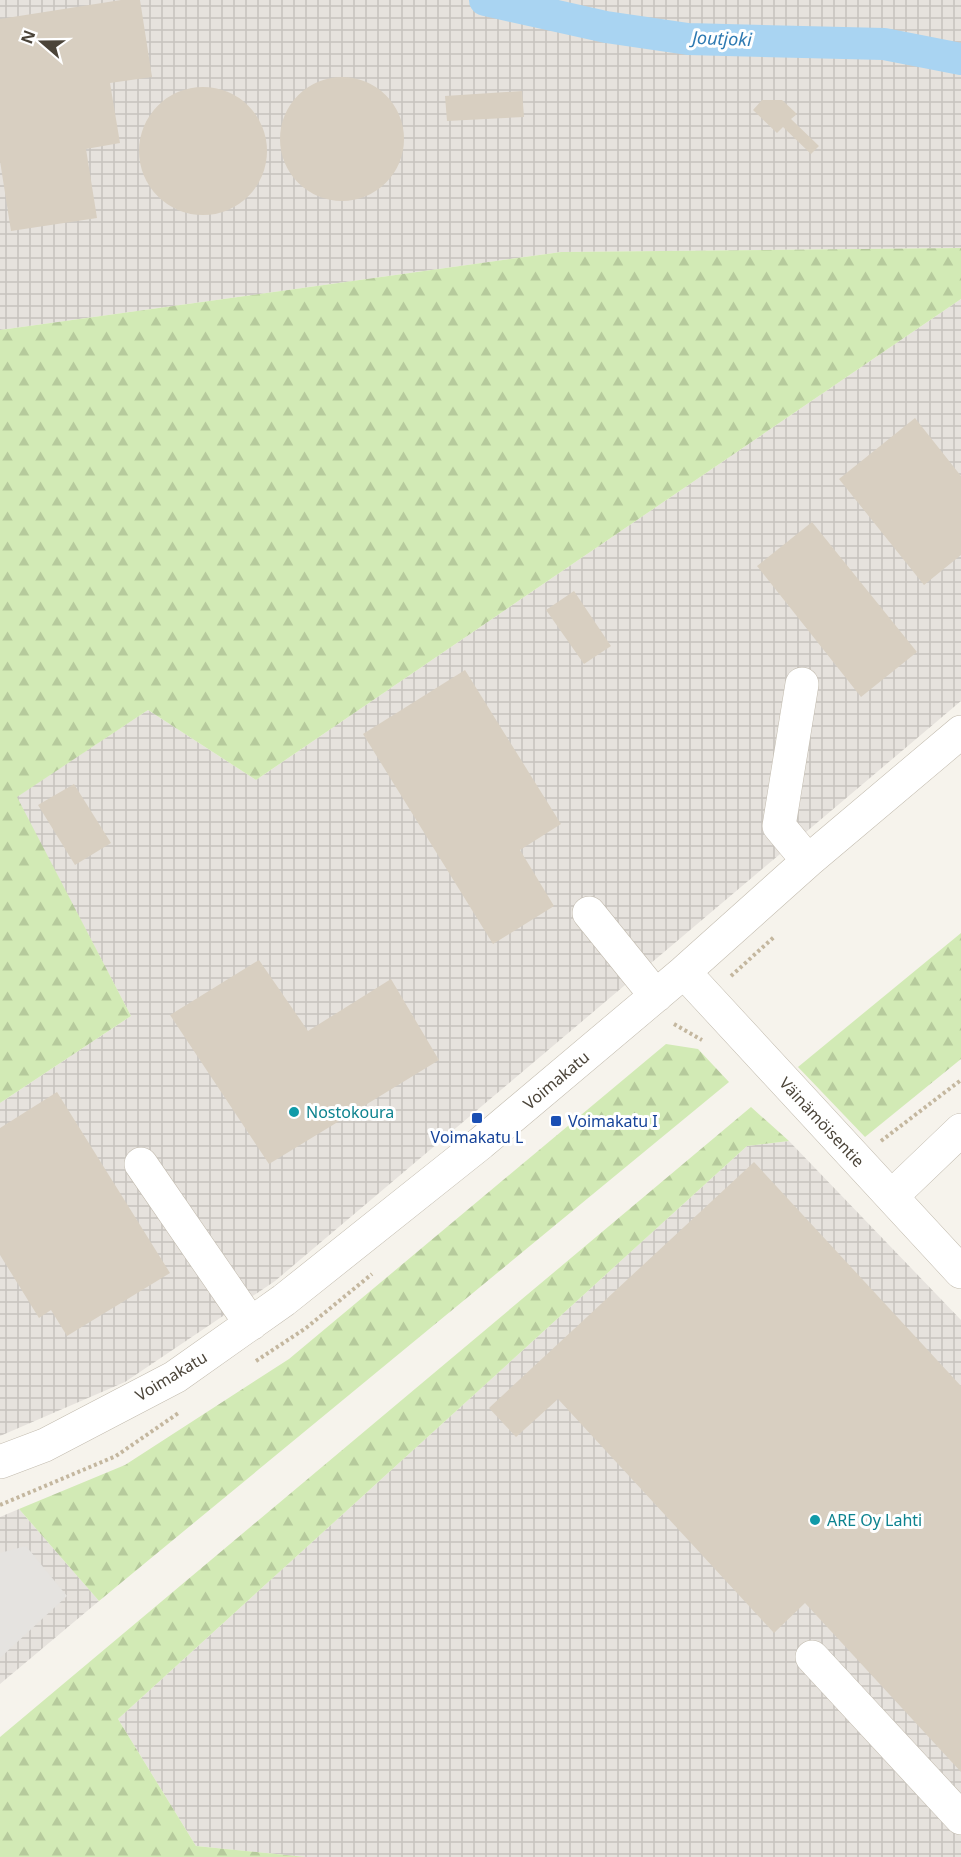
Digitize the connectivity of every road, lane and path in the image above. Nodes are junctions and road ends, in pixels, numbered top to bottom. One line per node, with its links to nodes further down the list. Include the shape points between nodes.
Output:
1 (802, 684): 3 (street, via 779,826)
2 (961, 732): 3 (street, Voimakatu)
3 (808, 861): 5 (street, Voimakatu)
4 (589, 913): 6 (street)
5 (684, 972): 6 (street, Voimakatu); 8 (street, Väinämöisentie)
6 (656, 996): 13 (street, Voimakatu, via 481,1143)
7 (674, 1024): 8 (path)
8 (718, 1032): 11 (street, Väinämöisentie, via 795,1093)
9 (961, 1130): 11 (street)
10 (141, 1164): 13 (street)
11 (892, 1196): 12 (street, Väinämöisentie)
12 (961, 1272)
13 (251, 1324): 14 (street, Voimakatu, via 175,1377 45,1445)
14 (0, 1462)
15 (812, 1657): 16 (street)
16 (961, 1818)

